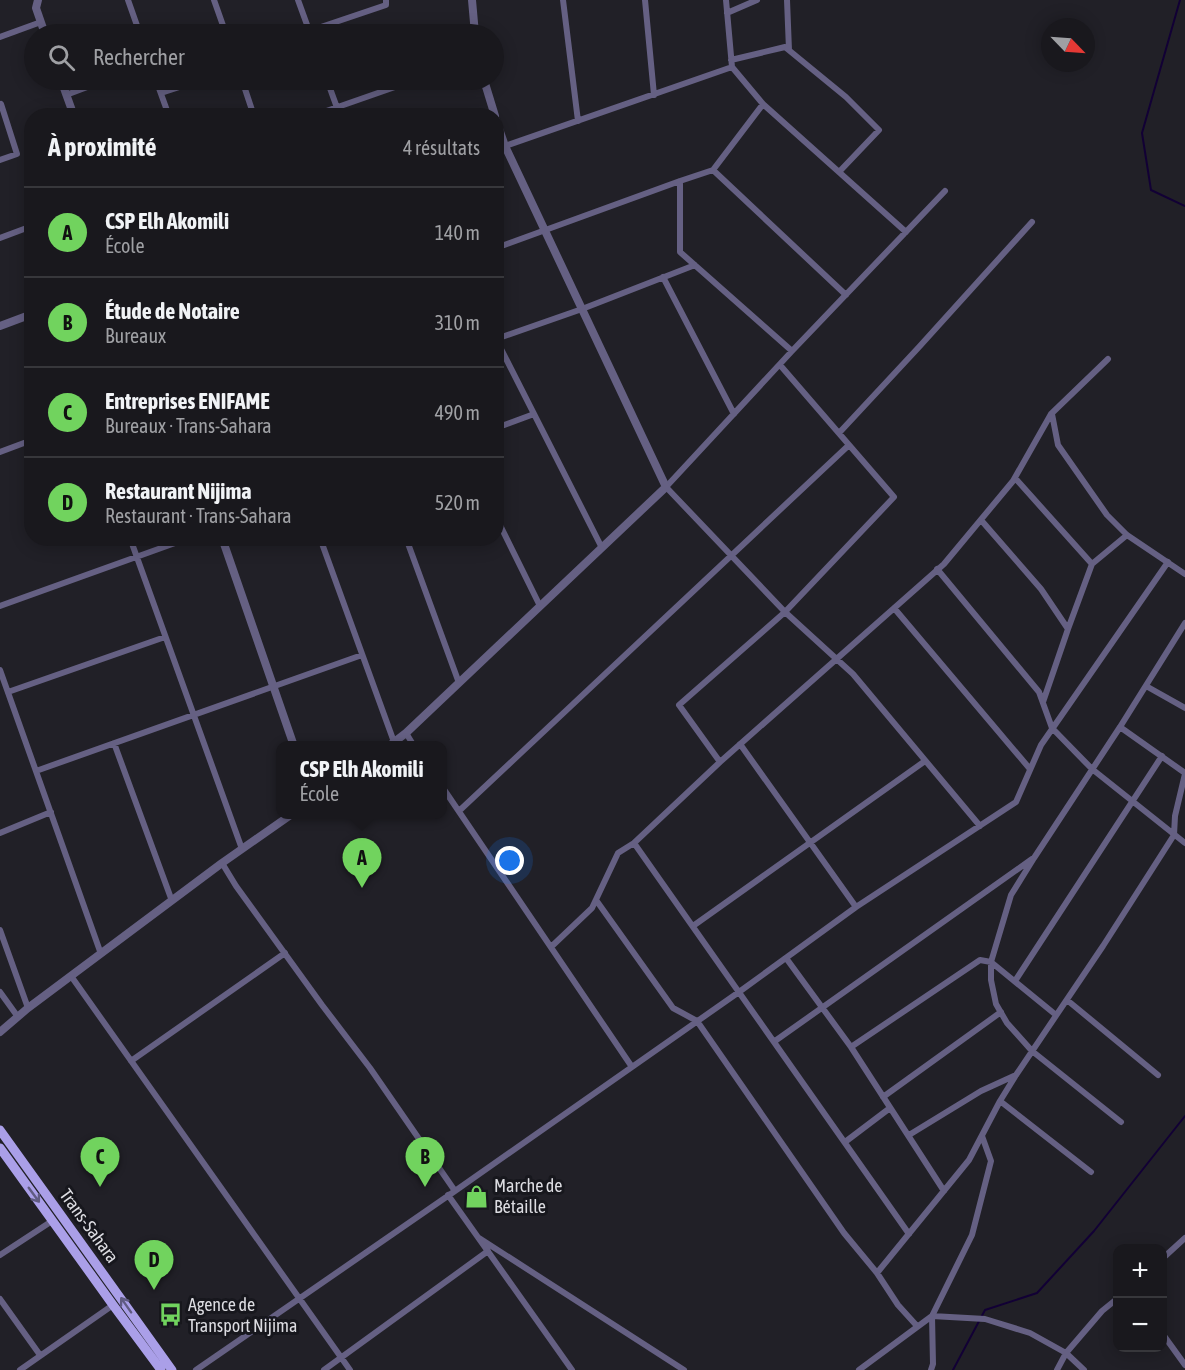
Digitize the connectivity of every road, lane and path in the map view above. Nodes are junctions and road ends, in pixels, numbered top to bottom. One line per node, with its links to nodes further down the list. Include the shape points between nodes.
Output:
1 (38, 0): 13 (street, via 36,8)
2 (128, 0): 15 (street)
3 (214, 0): 16 (street)
4 (298, 0): 17 (street)
5 (386, 0): 18 (street, via 386,5)
6 (472, 0): 19 (street)
7 (563, 0): 43 (street)
8 (645, 0): 35 (street)
9 (726, 0): 12 (street)
10 (757, 0): 12 (street)
11 (787, 0): 22 (street)
12 (727, 13): 23 (street)
13 (41, 22): 14 (street)
14 (36, 24)
15 (136, 24)
16 (222, 24)
17 (307, 24)
18 (334, 24)
19 (474, 24)
20 (24, 28): 21 (street)
21 (0, 37)
22 (789, 50): 23 (street, via 785,46); 48 (street, via 879,130)
23 (731, 60): 24 (street)
24 (732, 68): 35 (street); 36 (street)
25 (64, 90): 34 (street)
26 (79, 90): 34 (street)
27 (160, 90): 33 (street)
28 (170, 90): 33 (street)
29 (245, 90): 40 (street)
30 (331, 90): 41 (street)
31 (387, 90): 41 (street)
32 (487, 90): 42 (street)
33 (161, 93): 39 (street)
34 (66, 95): 38 (street)
35 (654, 95): 43 (street)
36 (763, 104): 47 (street); 48 (street)
37 (0, 105): 46 (street, via 17,154)
38 (71, 108)
39 (166, 108)
40 (251, 108)
41 (337, 108)
42 (493, 108)
43 (578, 121): 44 (street)
44 (504, 147)
45 (504, 154): 53 (street)
46 (0, 160)
47 (713, 170): 49 (street); 59 (street)
48 (839, 172): 54 (street)
49 (680, 181): 53 (street); 57 (street, via 681,252)
50 (945, 191): 54 (street)
51 (1032, 222): 72 (street)
52 (24, 229): 55 (street)
53 (544, 231): 56 (street); 60 (street)
54 (906, 232): 59 (street)
55 (0, 238)
56 (504, 245)
57 (695, 265): 58 (street); 64 (street)
58 (663, 278): 60 (street); 69 (street)
59 (846, 295): 64 (street)
60 (582, 309): 63 (street); 77 (street)
61 (24, 317): 62 (street)
62 (0, 326)
63 (504, 336)
64 (792, 351): 67 (street)
65 (504, 355): 68 (street)
66 (1108, 359): 70 (street)
67 (780, 365): 69 (street); 72 (street)
68 (534, 414): 71 (street); 86 (street)
69 (734, 414): 77 (street)
70 (1051, 414): 76 (street); 80 (street, via 1058,445 1107,515)
71 (504, 425)
72 (839, 433): 74 (street)
73 (24, 443): 75 (street)
74 (849, 445): 87 (street); 96 (street, via 894,497)
75 (0, 452)
76 (1015, 478): 78 (street); 90 (street)
77 (666, 487): 86 (street); 87 (street)
78 (981, 520): 91 (street); 98 (street, via 1041,589)
79 (504, 533): 94 (street)
80 (1127, 535): 89 (street); 90 (street)
81 (133, 546): 88 (street)
82 (167, 546): 88 (street)
83 (225, 546): 105 (street)
84 (323, 546): 100 (street)
85 (409, 546): 103 (street)
86 (602, 548): 94 (street)
87 (731, 556): 96 (street); 128 (street)
88 (137, 557): 93 (street); 99 (street)
89 (1168, 562): 92 (street); 111 (street)
90 (1092, 564): 98 (street)
91 (937, 569): 95 (street); 107 (street, via 1039,692)
92 (1185, 574)
93 (0, 606)
94 (540, 606): 103 (street)
95 (894, 608): 101 (street); 122 (street)
96 (785, 612): 101 (street); 121 (street, via 678,705)
97 (1185, 622): 104 (street)
98 (1068, 629): 107 (street)
99 (165, 637): 106 (street); 109 (street)
100 (362, 655): 105 (street); 114 (street)
101 (837, 660): 118 (street); 120 (street)
102 (0, 670): 106 (street)
103 (459, 683): 112 (street)
104 (1146, 686): 108 (street); 110 (street)
105 (274, 687): 109 (street); 113 (street)
106 (8, 692): 124 (street)
107 (1043, 703): 111 (street)
108 (1185, 708)
109 (194, 715): 117 (street); 137 (street)
110 (1120, 727): 119 (street); 123 (street)
111 (1052, 728): 122 (street); 123 (street)
112 (406, 733): 115 (street); 116 (street)
113 (292, 741)
114 (390, 741)
115 (395, 741)
116 (411, 741)
117 (114, 743): 124 (street); 141 (street)
118 (740, 744): 121 (street); 135 (street)
119 (1162, 756): 125 (street); 127 (street)
120 (925, 761): 131 (street); 135 (street)
121 (720, 762): 134 (street)
122 (1030, 769): 131 (street, via 1016,802)
123 (1092, 769): 127 (street); 138 (street)
124 (36, 771): 129 (street)
125 (1185, 773): 133 (street)
126 (447, 794): 128 (street)
127 (1132, 801): 133 (street); 151 (street)
128 (459, 811): 145 (street)
129 (51, 812): 132 (street); 147 (street)
130 (285, 819): 137 (street)
131 (980, 826): 142 (street)
132 (0, 833)
133 (1174, 835): 136 (street); 154 (street)
134 (634, 843): 140 (street, via 618,853); 143 (street)
135 (810, 843): 142 (street); 143 (street)
136 (1185, 843)
137 (242, 849): 139 (street)
138 (1034, 858): 149 (street, via 1011,896); 155 (street)
139 (222, 863): 141 (street); 146 (street)
140 (596, 900): 145 (street); 160 (street, via 673,1008)
141 (172, 901): 147 (street)
142 (856, 907): 148 (street)
143 (693, 926): 153 (street)
144 (0, 930): 156 (street)
145 (551, 947): 166 (street)
146 (285, 953): 165 (street); 179 (street)
147 (101, 954): 150 (street)
148 (786, 958): 153 (street); 155 (street)
149 (991, 962): 151 (street); 157 (street, via 991,980); 163 (street, via 980,960)
150 (71, 976): 156 (street); 165 (street)
151 (1015, 981): 158 (street)
152 (0, 992): 159 (street)
153 (739, 992): 160 (street); 162 (street)
154 (1067, 1000): 158 (street); 168 (street)
155 (823, 1007): 162 (street); 163 (street)
156 (28, 1008): 159 (street)
157 (1001, 1012): 164 (street); 169 (street)
158 (1056, 1015): 164 (street)
159 (18, 1017): 161 (street)
160 (697, 1021): 166 (street); 189 (street, via 844,1233)
161 (0, 1032)
162 (775, 1041): 176 (street)
163 (851, 1047): 169 (street)
164 (1032, 1051): 167 (street); 172 (street)
165 (131, 1061): 191 (street)
166 (632, 1067): 179 (street)
167 (1016, 1075): 170 (street); 174 (street, via 981,1091)
168 (1158, 1075)
169 (883, 1097): 171 (street)
170 (1000, 1101): 175 (street); 178 (street)
171 (890, 1108): 174 (street); 176 (street)
172 (1121, 1122)
173 (0, 1130): 196 (main road, Trans-Sahara, one-way to 173)
174 (909, 1135): 180 (street)
175 (982, 1136): 180 (street); 194 (street, via 991,1161 972,1235)
176 (845, 1142): 183 (street)
177 (0, 1148): 182 (main road, Trans-Sahara, one-way to 182)
178 (1091, 1172)
179 (455, 1191): 181 (street)
180 (944, 1191): 183 (street)
181 (448, 1195): 184 (street); 191 (street)
182 (52, 1221): 188 (street); 193 (main road, Trans-Sahara)
183 (909, 1234): 189 (street)
184 (479, 1238): 186 (street); 209 (street)
185 (1185, 1239): 187 (street)
186 (488, 1251): 200 (street); 208 (street)
187 (1167, 1254)
188 (0, 1255)
189 (877, 1273): 195 (street)
190 (0, 1299): 199 (street)
191 (299, 1299): 200 (street); 205 (street)
192 (1113, 1302): 198 (street)
193 (112, 1305): 196 (main road, Trans-Sahara); 199 (street)
194 (932, 1316): 195 (street); 198 (street, via 985,1319 1030,1333); 211 (street)
195 (917, 1326): 210 (street)
196 (139, 1332): 203 (main road, Trans-Sahara); 204 (main road, Trans-Sahara)
197 (1167, 1340): 201 (street)
198 (1065, 1353): 212 (street); 213 (street)
199 (40, 1355): 202 (street)
200 (341, 1358): 206 (street); 207 (street)
201 (1185, 1365)
202 (20, 1370)
203 (160, 1370)
204 (172, 1370)
205 (196, 1370)
206 (324, 1370)
207 (350, 1370)
208 (572, 1370)
209 (684, 1370)
210 (860, 1370)
211 (932, 1370)
212 (1057, 1370)
213 (1084, 1370)

